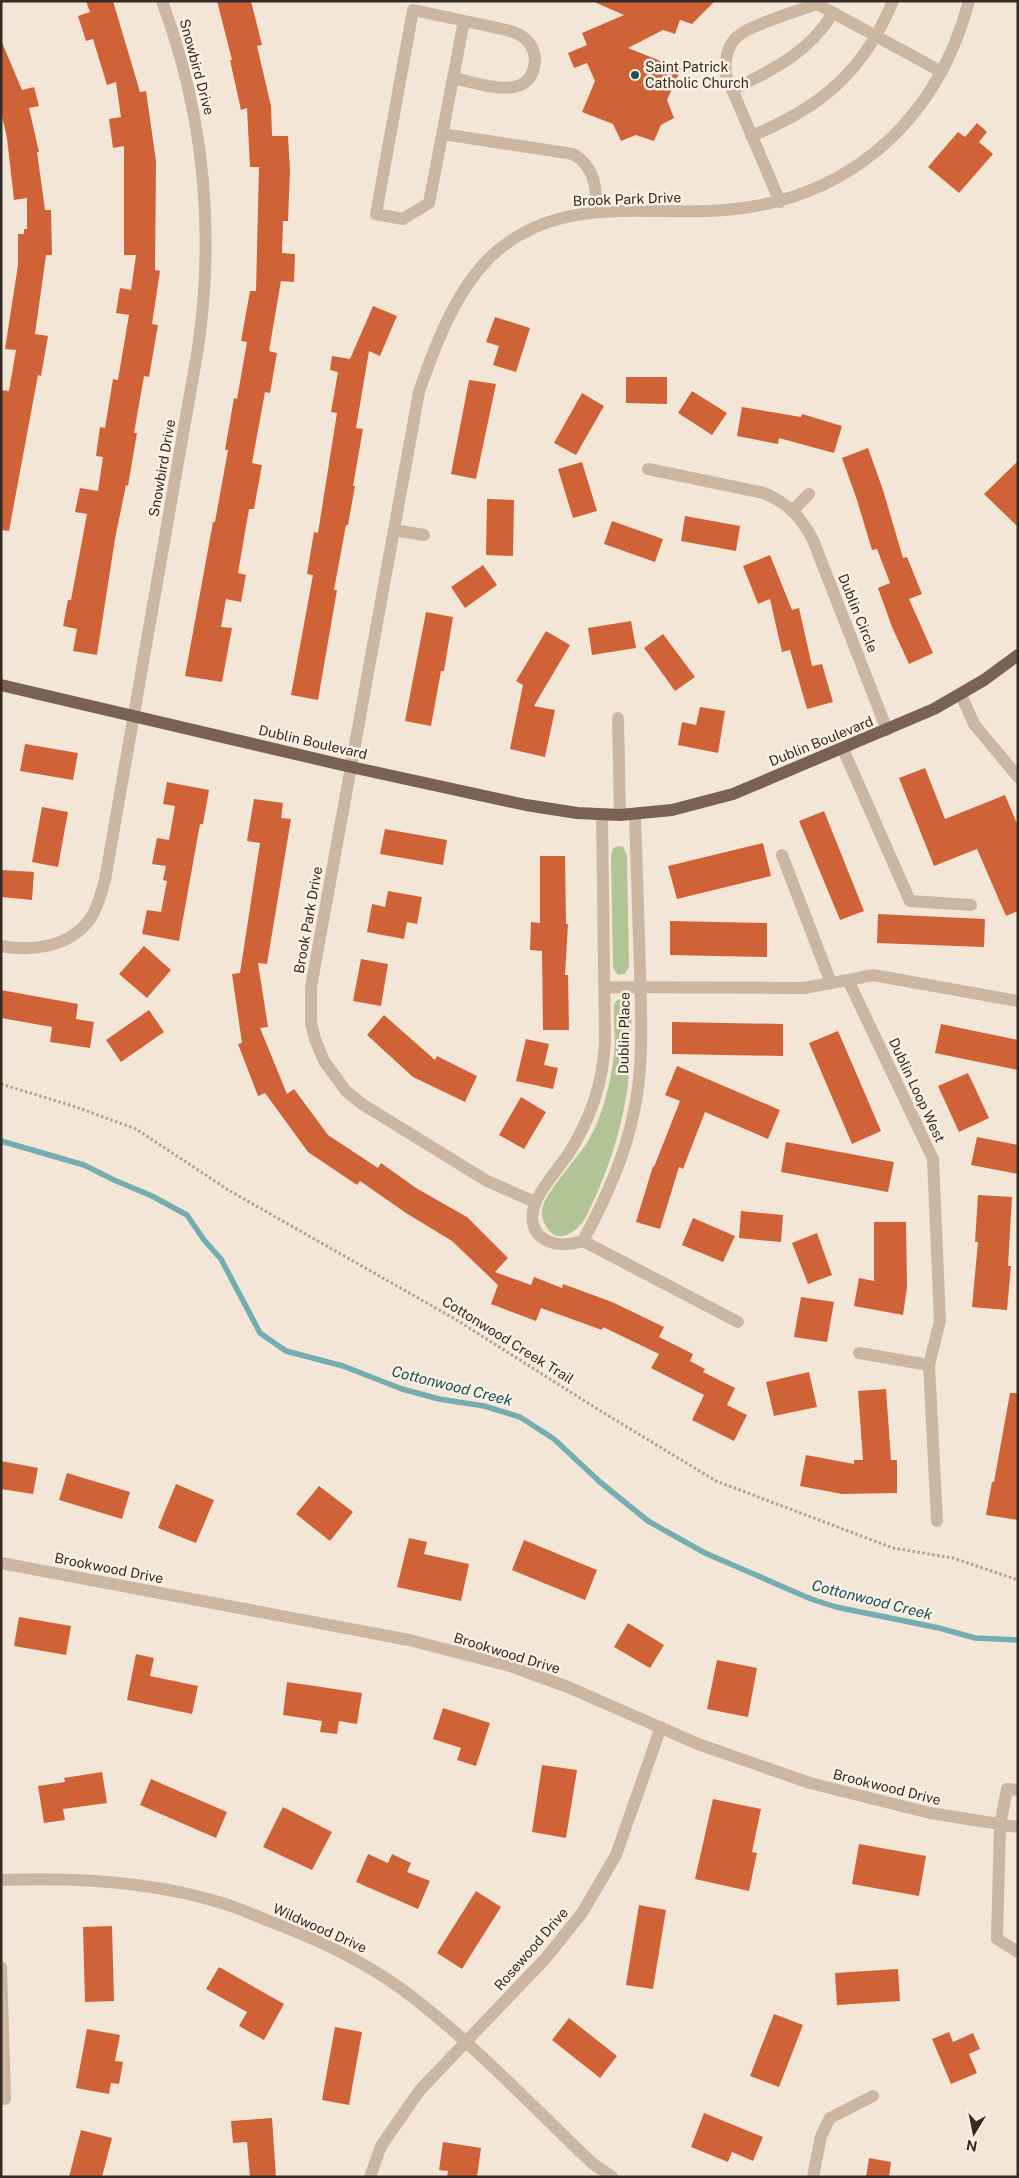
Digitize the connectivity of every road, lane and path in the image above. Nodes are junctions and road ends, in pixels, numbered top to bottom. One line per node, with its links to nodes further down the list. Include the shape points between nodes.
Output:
1 (162, 1): 22 (street, Snowbird Drive, via 184,65 198,133 206,197 206,279 198,348)
2 (893, 1): 6 (street)
3 (969, 1): 7 (street, Brook Park Drive)
4 (833, 13): 6 (street); 9 (street, via 798,54); 9 (street, via 817,4 738,35 725,63)
5 (464, 21): 8 (street); 8 (street, via 522,36 534,51 534,69 528,80 510,89); 10 (street, via 413,10 376,214 403,219 429,203)
6 (876, 36): 7 (street); 11 (street, via 856,66 822,98 787,120)
7 (942, 72): 12 (street, Brook Park Drive, via 906,123 875,153 826,184)
8 (453, 78): 10 (street)
9 (732, 90): 11 (street)
10 (443, 134): 13 (street, via 573,154 593,176)
11 (751, 136): 12 (street)
12 (780, 202): 13 (street, Brook Park Drive, via 708,211)
13 (597, 212): 17 (street, Brook Park Drive, via 558,219 520,236 496,252 452,310 432,352 419,392)
14 (648, 469): 16 (street, Dublin Circle, via 764,493 781,500)
15 (808, 494): 16 (street)
16 (793, 510): 24 (street, Dublin Circle, via 813,540)
17 (394, 530): 18 (street); 26 (street, Brook Park Drive)
18 (424, 535)
19 (1018, 655): 21 (main road, Dublin Boulevard)
20 (1, 685): 22 (main road, Dublin Boulevard)
21 (961, 695): 24 (main road, Dublin Boulevard); 27 (street, via 974,724)
22 (134, 716): 26 (main road, Dublin Boulevard); 33 (street, Snowbird Drive, via 100,900 90,920)
23 (618, 718): 30 (street)
24 (887, 730): 25 (main road, Dublin Boulevard)
25 (843, 749): 28 (main road, Dublin Boulevard, via 717,799 672,810); 32 (street, via 910,901)
26 (351, 766): 29 (main road, Dublin Boulevard, via 526,804); 42 (street, Brook Park Drive, via 311,987 310,1007 315,1040 334,1076 362,1104 487,1181)
27 (1018, 777)
28 (635, 814): 30 (main road, Dublin Boulevard); 38 (street, Dublin Place)
29 (602, 815): 30 (main road, Dublin Boulevard); 39 (street, Dublin Place)
30 (620, 815)
31 (782, 855): 37 (street)
32 (971, 905)
33 (76, 933): 34 (street); 35 (street, Snowbird Drive, via 59,943 35,949)
34 (84, 944)
35 (1, 946)
36 (848, 980): 37 (street); 40 (street, via 873,975); 46 (street, Dublin Loop West, via 933,1159 940,1321)
37 (831, 983): 38 (street, via 804,988)
38 (640, 987): 39 (street); 43 (street, Dublin Place, via 639,1068 634,1112 615,1176)
39 (605, 988): 42 (street, Dublin Place, via 604,1059 596,1096 578,1137)
40 (1018, 1001)
41 (1, 1084): 49 (path, Cottonwood Creek Trail, via 136,1129 230,1191 455,1319 716,1480 893,1548 953,1558)
42 (535, 1202): 43 (street, via 534,1222 546,1241 565,1246)
43 (583, 1241): 44 (street)
44 (738, 1322)
45 (859, 1353): 46 (street)
46 (929, 1365): 47 (street, Dublin Loop West)
47 (937, 1521)
48 (1, 1563): 50 (street, Brookwood Drive, via 409,1640 510,1666 568,1687)
49 (1018, 1580)
50 (661, 1728): 52 (street, Brookwood Drive, via 740,1760 810,1783 930,1813); 57 (street, Rosewood Drive, via 616,1856 597,1888 562,1940)
51 (1018, 1790): 52 (street, via 1007,1788)
52 (1000, 1825): 53 (street, Brookwood Drive); 55 (street, via 997,1939)
53 (1018, 1828)
54 (1, 1880): 57 (street, Wildwood Drive, via 45,1878 120,1883 224,1903 305,1935 366,1965 412,1996)
55 (1018, 1952)
56 (1, 1967): 59 (street)
57 (466, 2043): 60 (street, Rosewood Drive, via 420,2090 381,2146); 61 (street, Wildwood Drive, via 592,2163)
58 (873, 2096): 62 (street, via 830,2118 821,2136)
59 (5, 2099)
60 (370, 2177)
61 (612, 2177)
62 (813, 2177)

